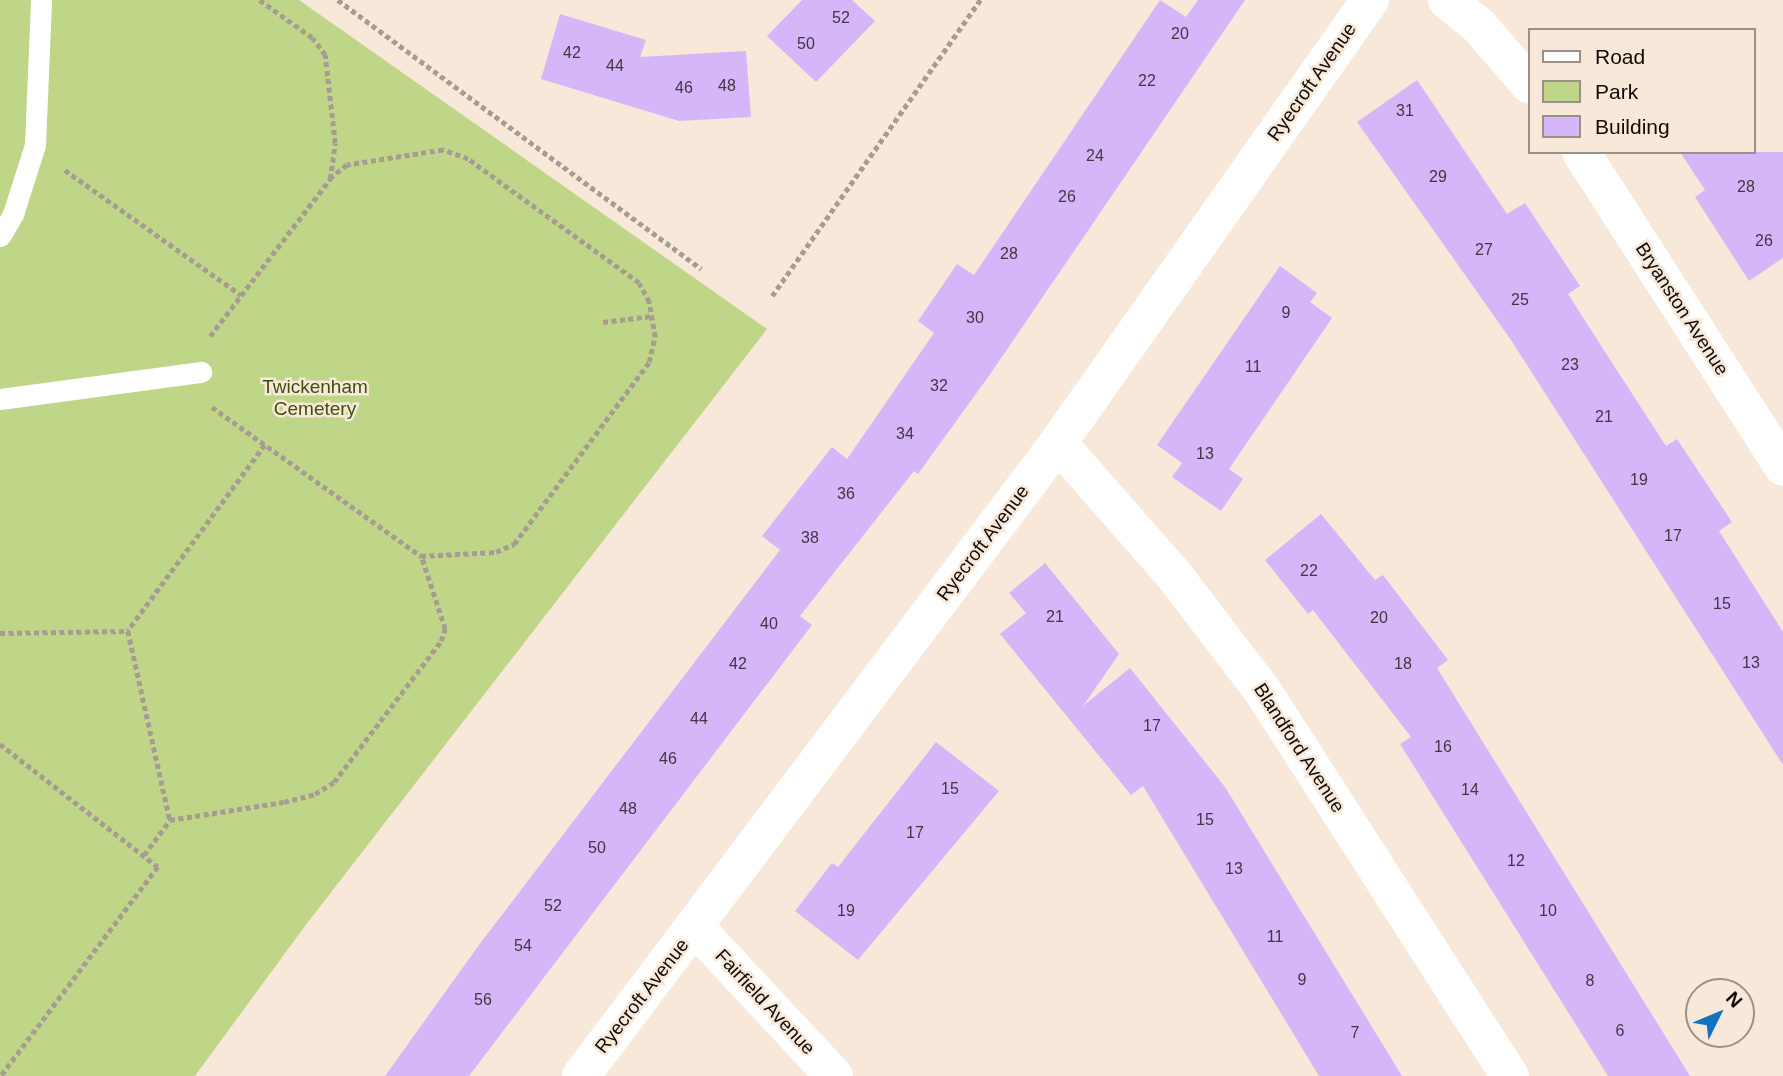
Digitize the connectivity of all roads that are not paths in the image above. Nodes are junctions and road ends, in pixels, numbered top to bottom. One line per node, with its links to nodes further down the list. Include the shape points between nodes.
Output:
1 (41, 0): 6 (lane, via 36,133 13,214)
2 (1370, 0): 9 (street, Ryecroft Avenue)
3 (1447, 0): 4 (street, via 1479,26)
4 (1528, 83)
5 (1582, 154): 10 (street, Bryanston Avenue)
6 (0, 236)
7 (201, 372): 8 (lane)
8 (0, 399)
9 (1058, 443): 11 (street, Ryecroft Avenue); 14 (street, Blandford Avenue, via 1174,575 1262,690)
10 (1783, 467)
11 (695, 927): 12 (street, Ryecroft Avenue); 13 (street, Fairfield Avenue)
12 (581, 1076)
13 (834, 1076)
14 (1510, 1076)

